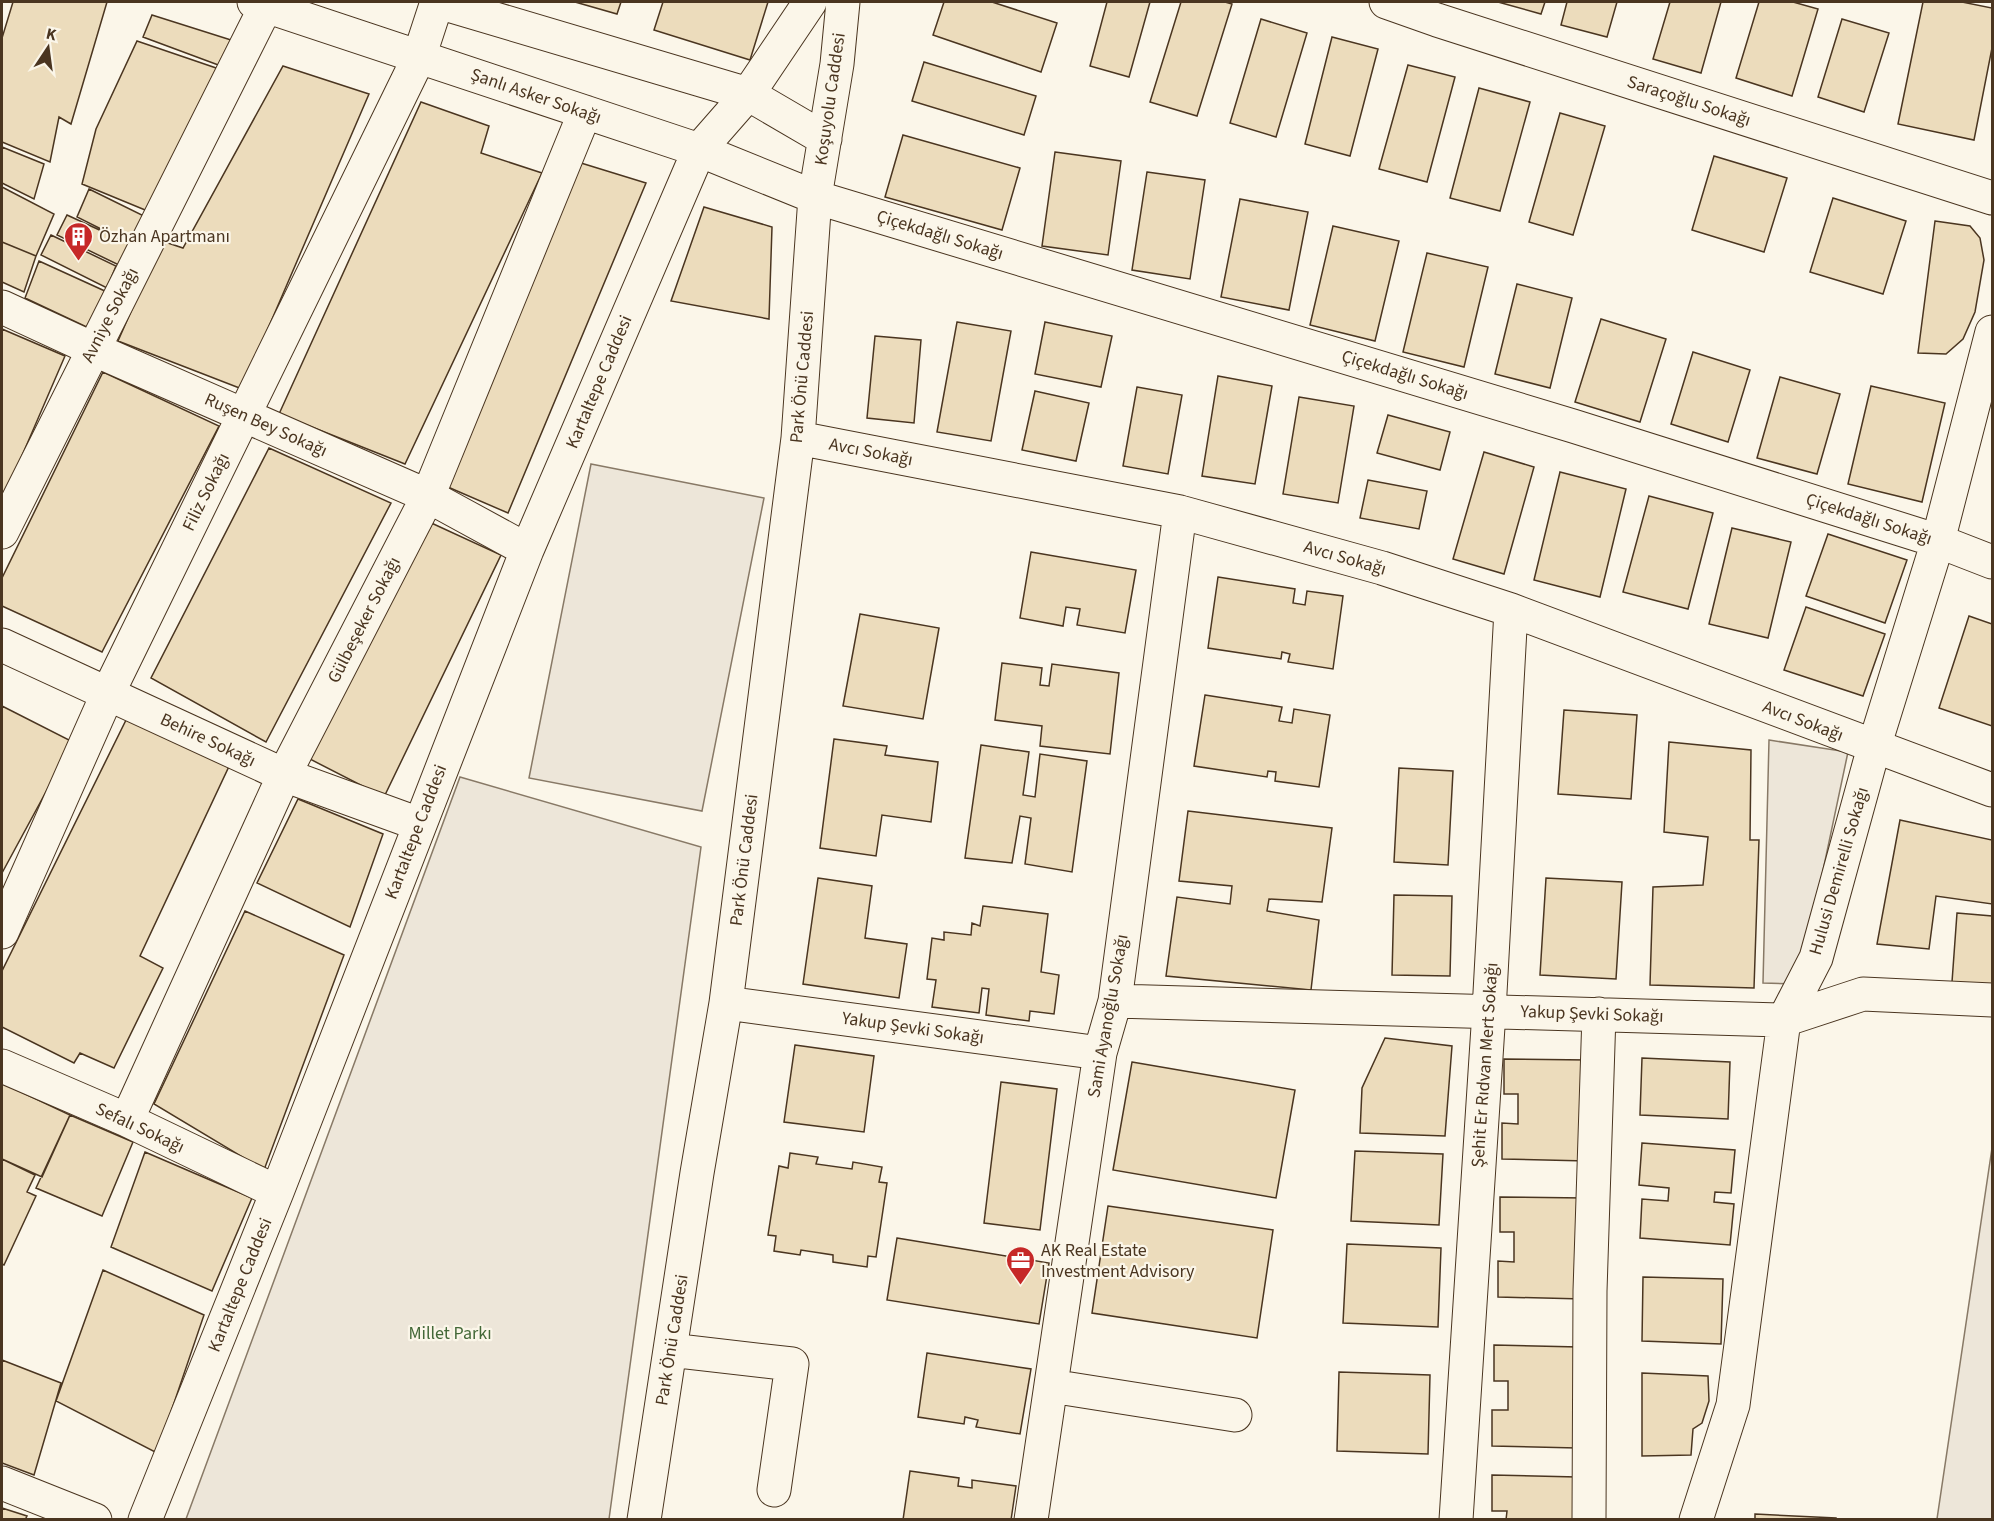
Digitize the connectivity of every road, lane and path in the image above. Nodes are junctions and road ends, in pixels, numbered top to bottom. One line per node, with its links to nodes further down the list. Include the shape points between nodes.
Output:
1 (437, 2): 6 (street, Filiz Sokağı); 7 (street)
2 (810, 2): 7 (street)
3 (843, 2): 9 (street, Koşuyolu Caddesi)
4 (1386, 2): 12 (street, Saraçoğlu Sokağı)
5 (262, 3): 6 (street, Şanlı Asker Sokağı); 15 (street, Avniye Sokağı)
6 (419, 57): 8 (street, Şanlı Asker Sokağı); 17 (street, Filiz Sokağı)
7 (748, 94): 9 (street); 10 (street)
8 (585, 112): 10 (street, Şanlı Asker Sokağı); 19 (street, Gülbeşeker Sokağı)
9 (825, 140): 11 (street, Koşuyolu Caddesi)
10 (699, 150): 11 (street, Şanlı Asker Sokağı); 23 (street, Kartaltepe Caddesi)
11 (815, 197): 18 (street, Park Önü Caddesi); 22 (street, Çiçekdağlı Sokağı, via 1573,426)
12 (1992, 198)
13 (2, 307): 15 (street, Ruşen Bey Sokağı)
14 (1992, 332): 16 (street, Hulusi Demirelli Sokağı)
15 (93, 350): 17 (street, Ruşen Bey Sokağı); 21 (street, Avniye Sokağı)
16 (1988, 373): 22 (street, Hulusi Demirelli Sokağı)
17 (243, 415): 19 (street, Ruşen Bey Sokağı); 27 (street, Filiz Sokağı)
18 (798, 438): 20 (street, Avcı Sokağı); 35 (street, Park Önü Caddesi)
19 (428, 496): 23 (street, Ruşen Bey Sokağı); 29 (street, Gülbeşeker Sokağı)
20 (1180, 512): 25 (street, Avcı Sokağı, via 1382,568); 34 (street, Sami Ayanoğlu Sokağı)
21 (2, 532)
22 (1938, 541): 24 (street, Çiçekdağlı Sokağı); 28 (street, Hulusi Demirelli Sokağı)
23 (527, 550): 31 (street, Kartaltepe Caddesi)
24 (1992, 562)
25 (1511, 610): 28 (street, Avcı Sokağı); 36 (street, Şehit Er Rıdvan Mert Sokağı)
26 (2, 645): 27 (street, Behire Sokağı)
27 (108, 693): 29 (street, Behire Sokağı); 32 (street, Filiz Sokağı)
28 (1874, 747): 30 (street, Avcı Sokağı); 38 (street, Hulusi Demirelli Sokağı, via 1816,958)
29 (284, 775): 31 (street, Behire Sokağı); 41 (street, Gülbeşeker Sokağı)
30 (1992, 790)
31 (419, 825): 42 (street, Kartaltepe Caddesi)
32 (2, 932)
33 (1992, 1000): 38 (street, Yakup Şevki Sokağı, via 1863,994)
34 (1115, 1001): 36 (street, Yakup Şevki Sokağı); 39 (street, Sami Ayanoğlu Sokağı)
35 (726, 1003): 39 (street, Yakup Şevki Sokağı); 43 (street, Park Önü Caddesi)
36 (1489, 1011): 37 (street, Yakup Şevki Sokağı); 52 (street, Şehit Er Rıdvan Mert Sokağı)
37 (1599, 1014): 38 (street, Yakup Şevki Sokağı); 53 (street, via 1590,1291)
38 (1784, 1020): 54 (street, Hulusi Demirelli Sokağı, via 1734,1405)
39 (1100, 1053): 44 (street, Sami Ayanoğlu Sokağı)
40 (2, 1066): 41 (street, Sefalı Sokağı)
41 (127, 1120): 42 (street, Sefalı Sokağı)
42 (277, 1192): 49 (street, Kartaltepe Caddesi)
43 (670, 1350): 47 (street, via 792,1364); 50 (street, Park Önü Caddesi)
44 (1051, 1386): 45 (street); 51 (street, Sami Ayanoğlu Sokağı)
45 (1235, 1415)
46 (2, 1483): 48 (street)
47 (774, 1490)
48 (95, 1520)
49 (146, 1520)
50 (644, 1520)
51 (1031, 1520)
52 (1456, 1520)
53 (1589, 1520)
54 (1696, 1520)

